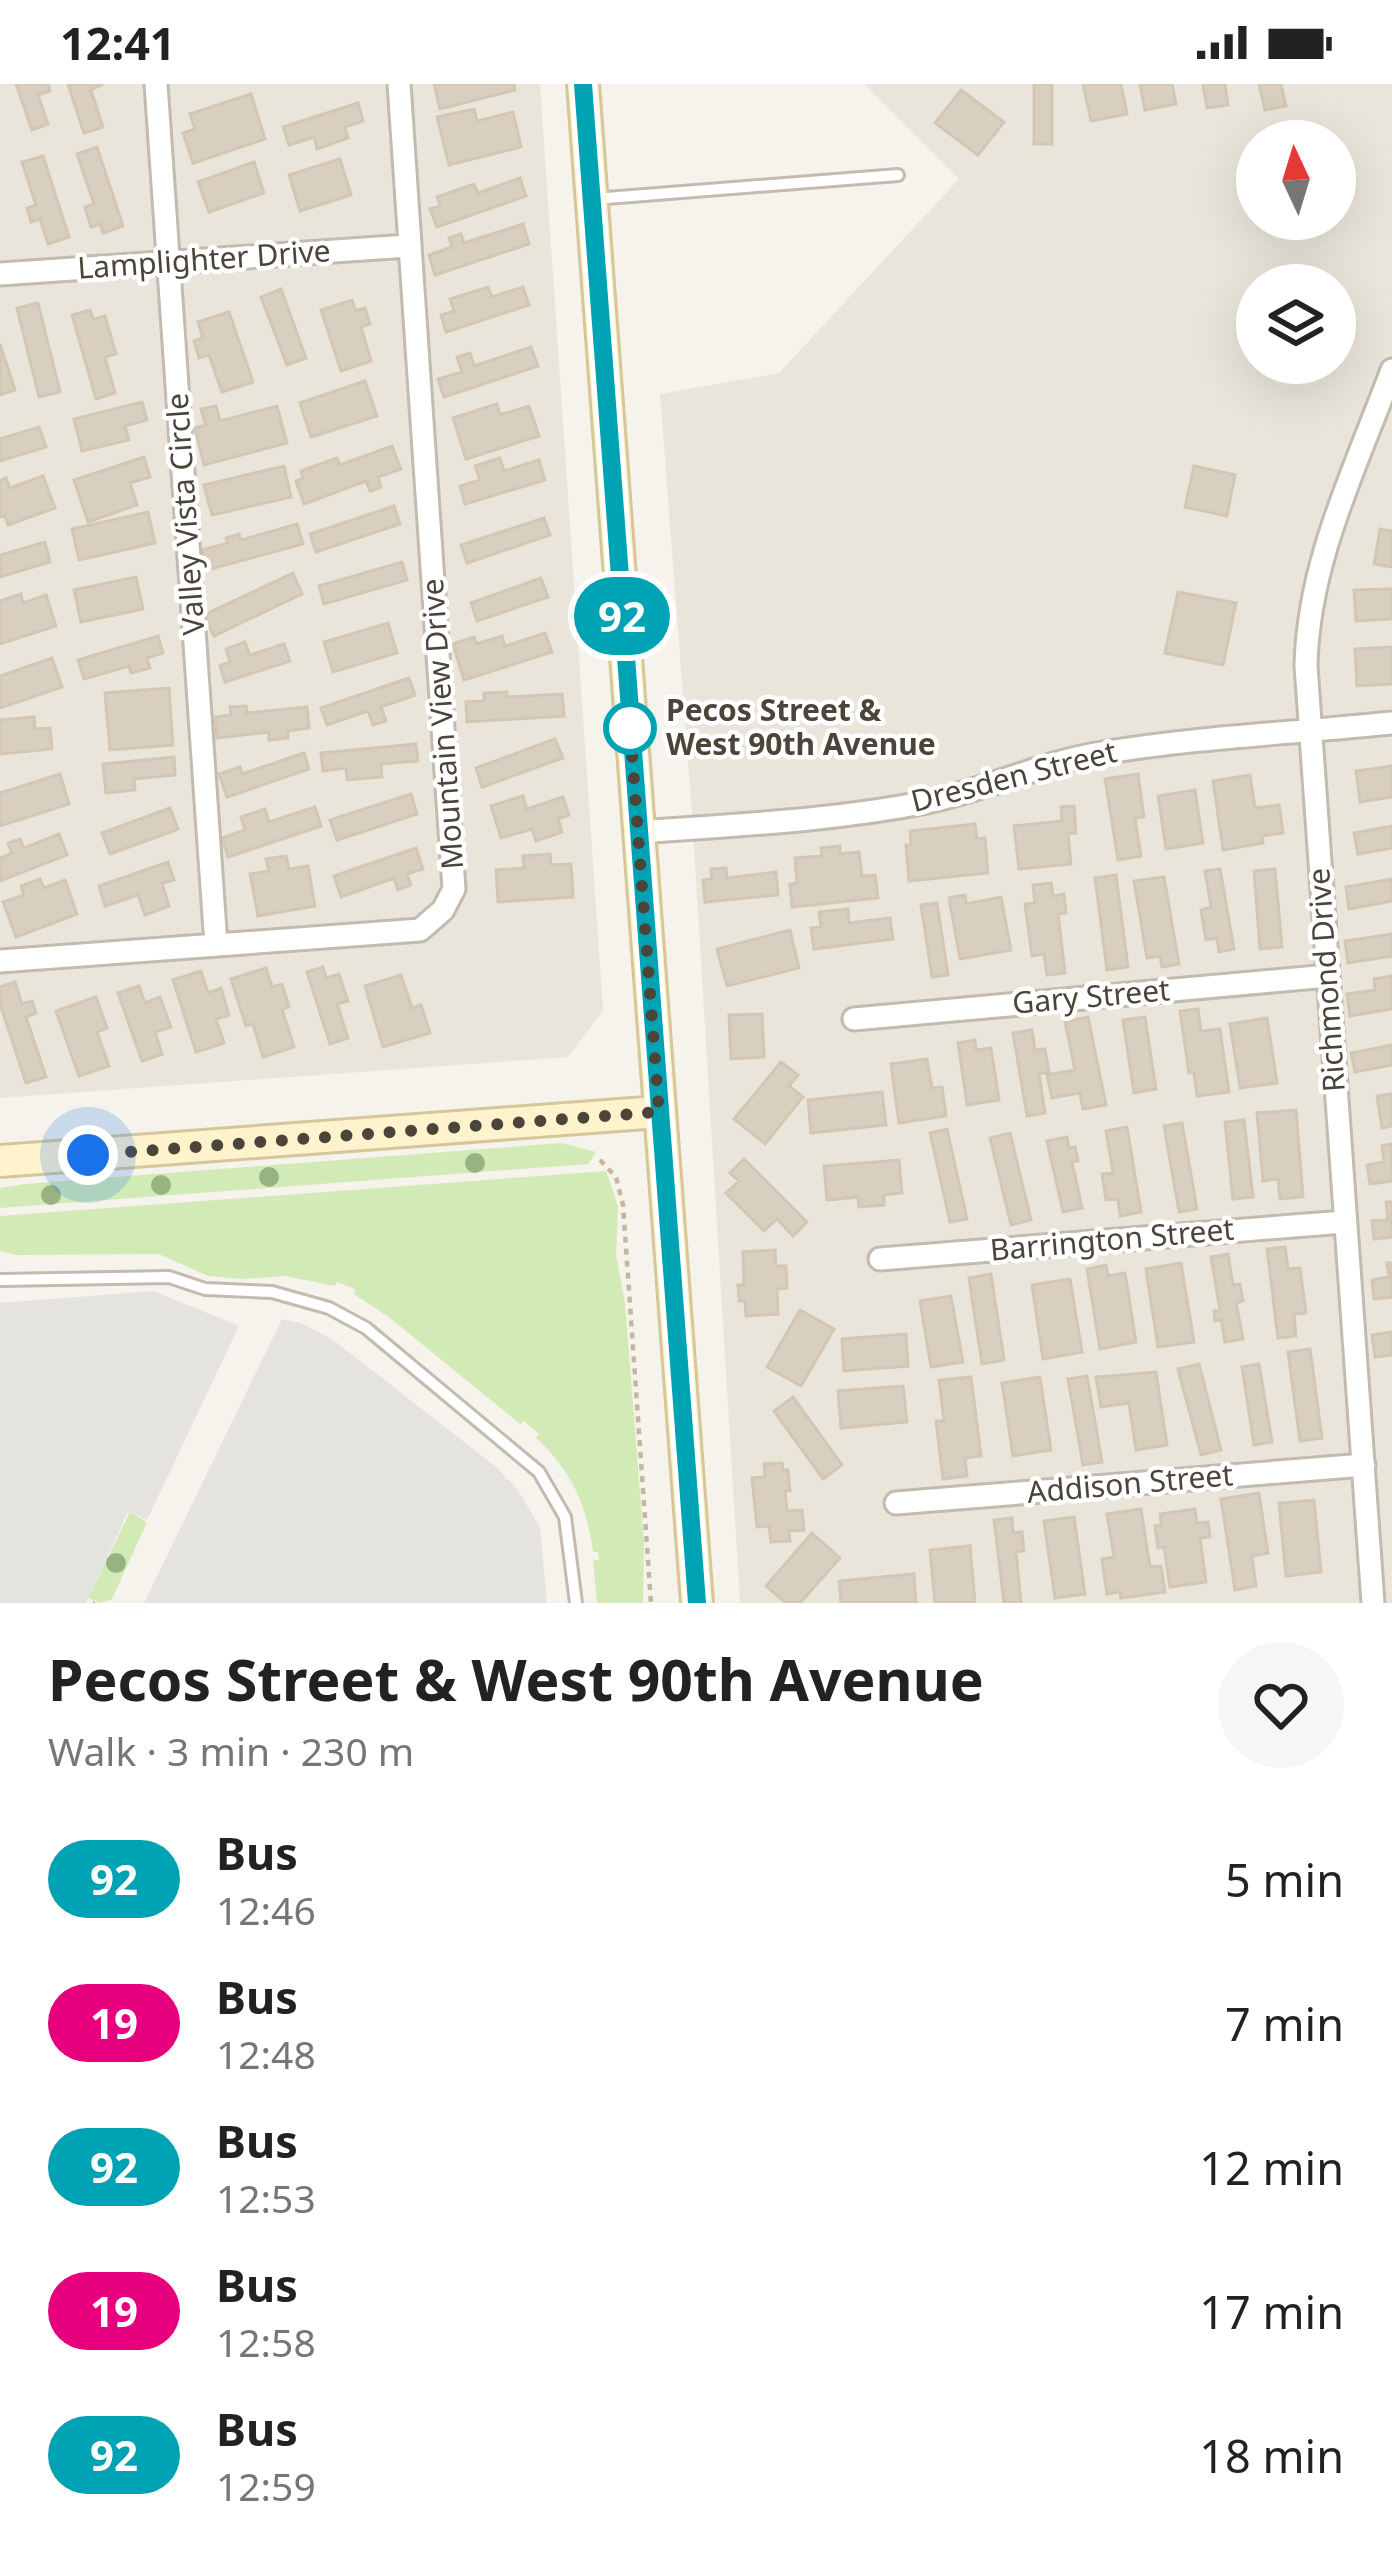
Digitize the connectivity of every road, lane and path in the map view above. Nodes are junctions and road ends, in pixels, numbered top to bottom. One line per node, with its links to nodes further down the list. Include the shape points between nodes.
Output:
1 (156, 84): 7 (street, Valley Vista Circle)
2 (400, 84): 6 (street, Mountain View Drive)
3 (583, 84): 5 (main road)
4 (898, 175): 5 (lane)
5 (591, 199): 12 (main road)
6 (408, 246): 7 (street, Lamplighter Drive); 13 (street, Mountain View Drive, via 454,889 420,930)
7 (169, 262): 8 (street, Lamplighter Drive); 13 (street, Valley Vista Circle)
8 (0, 274)
9 (1392, 370): 11 (street, Richmond Drive, via 1312,596)
10 (1392, 723): 11 (street, Dresden Street)
11 (1309, 732): 12 (street, Dresden Street, via 1095,754 926,802); 15 (street, Richmond Drive)
12 (637, 832): 17 (main road)
13 (216, 945): 14 (street, Mountain View Drive)
14 (0, 961)
15 (1328, 976): 16 (street, Gary Street); 20 (street, Richmond Drive)
16 (854, 1018)
17 (659, 1112): 19 (main road); 27 (main road)
18 (600, 1160): 26 (path, via 616,1178 623,1205)
19 (0, 1161)
20 (1344, 1222): 21 (street, Barrington Street); 23 (street, Richmond Drive)
21 (880, 1259)
22 (0, 1280): 25 (lane, via 169,1276 329,1307 366,1328 539,1472 566,1517)
23 (1364, 1466): 24 (street, Addison Street); 28 (street, Richmond Drive)
24 (896, 1503)
25 (576, 1603)
26 (651, 1603)
27 (697, 1603)
28 (1373, 1603)

